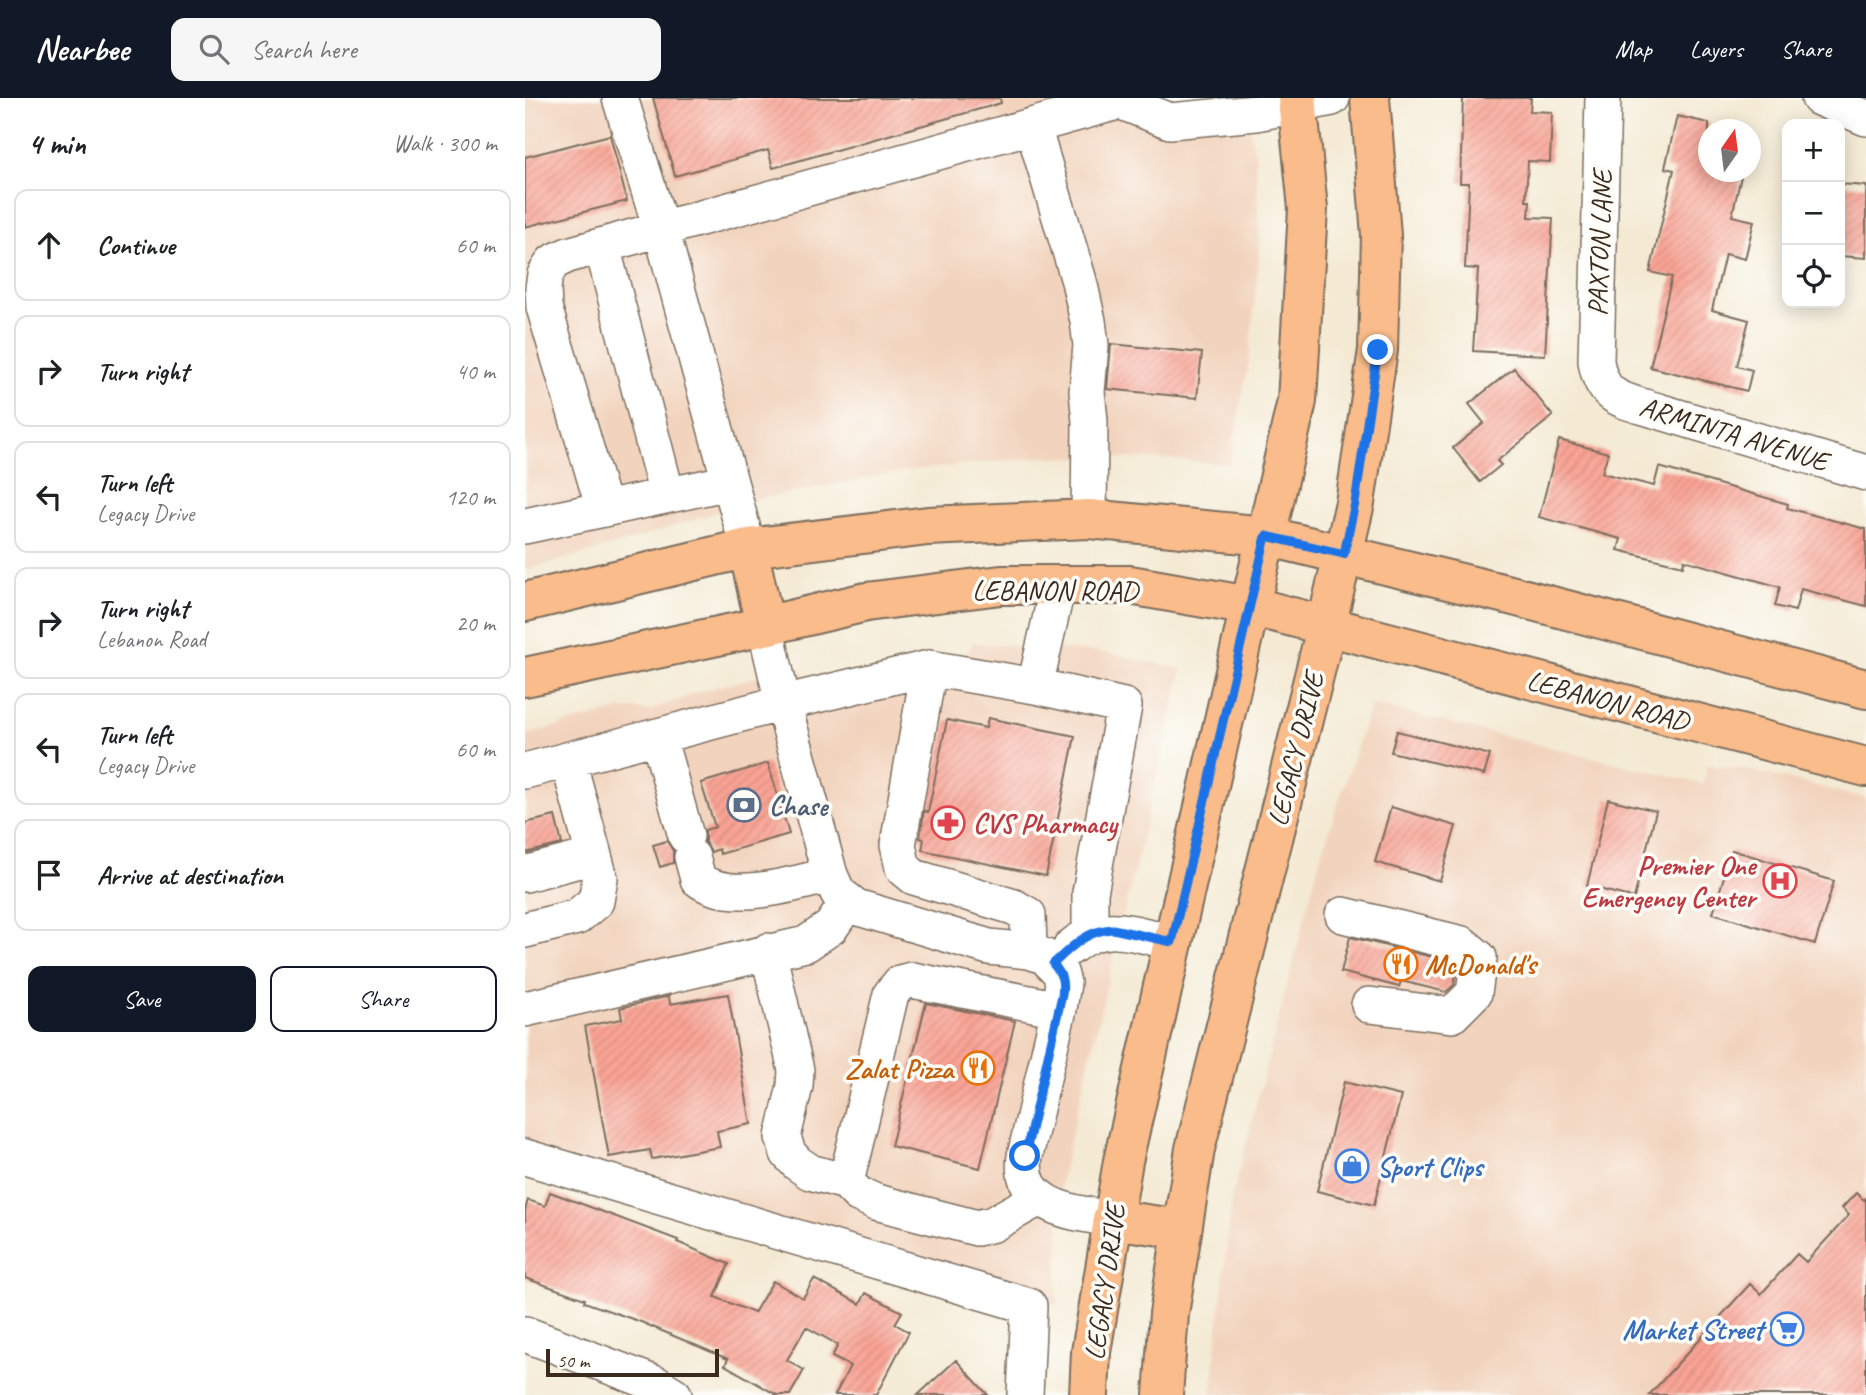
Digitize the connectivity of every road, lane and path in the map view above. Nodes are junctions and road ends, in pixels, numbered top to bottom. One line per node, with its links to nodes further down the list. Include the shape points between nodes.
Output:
1 (620, 98): 9 (street)
2 (1370, 98): 20 (main road, LEGACY DRIVE, via 1381,235 1378,350)
3 (1603, 98): 11 (street, PAXTON LANE, via 1596,360)
4 (1819, 98): 7 (street)
5 (1125, 99): 6 (street, via 1170,121 1227,117); 8 (street)
6 (1309, 101): 18 (main road, LEGACY DRIVE, via 1297,401)
7 (1866, 118)
8 (1033, 127): 9 (street); 16 (street, via 1088,321)
9 (661, 229): 10 (street); 13 (street)
10 (602, 246): 14 (street); 15 (street, via 554,262 543,288 544,307)
11 (1604, 387): 12 (street, ARMINTA AVENUE, via 1619,398 1658,411)
12 (1866, 473)
13 (730, 482): 14 (street); 19 (street)
14 (667, 495): 15 (street)
15 (604, 509): 17 (street)
16 (1089, 519): 18 (main road); 19 (main road, via 928,526)
17 (525, 526)
18 (1266, 536): 20 (main road); 23 (main road, LEGACY DRIVE)
19 (748, 548): 22 (main road); 24 (main road)
20 (1344, 554): 25 (main road, LEGACY DRIVE); 29 (main road)
21 (1058, 585): 23 (main road, LEBANON ROAD, via 1130,586); 24 (main road, LEBANON ROAD, via 1001,586 866,601); 28 (street)
22 (525, 602)
23 (1250, 606): 25 (main road, LEBANON ROAD); 41 (main road, LEGACY DRIVE)
24 (765, 626): 27 (main road, LEBANON ROAD); 30 (street)
25 (1326, 626): 33 (main road, LEBANON ROAD); 51 (main road, LEGACY DRIVE, via 1195,1149)
26 (929, 668): 28 (street); 30 (street); 43 (street, via 898,845 902,869 1028,915)
27 (525, 677)
28 (1035, 686): 40 (street, via 1124,706 1090,893)
29 (1866, 689)
30 (783, 704): 31 (street); 37 (street)
31 (658, 736): 32 (street); 37 (street, via 698,879 716,889)
32 (568, 760): 34 (street); 35 (street)
33 (1866, 767)
34 (525, 771)
35 (594, 856): 36 (street); 39 (street, via 600,878 596,901 576,917)
36 (525, 874)
37 (839, 889): 42 (street, via 831,927 806,944); 43 (street, via 989,947)
38 (1343, 915): 44 (street, via 1462,944 1479,958 1474,993 1452,1016)
39 (525, 930)
40 (1090, 934): 41 (street, via 1113,929); 43 (street)
41 (1172, 942): 50 (main road, LEGACY DRIVE)
42 (768, 951): 45 (street); 48 (street, via 796,1070 783,1130 785,1146 803,1169)
43 (1041, 957): 46 (street, via 1060,972)
44 (1369, 1005)
45 (525, 1009)
46 (1059, 1009): 48 (street, via 912,980 900,983 891,994); 49 (street, via 1023,1167)
47 (525, 1157): 54 (street, via 1029,1306)
48 (846, 1182): 49 (street, via 876,1202 977,1228)
49 (1039, 1198): 50 (street, via 1065,1211)
50 (1112, 1219): 51 (main road); 55 (main road, LEGACY DRIVE, via 1091,1352)
51 (1181, 1229): 56 (main road, LEGACY DRIVE, via 1168,1314)
52 (525, 1334): 53 (street)
53 (674, 1395)
54 (1025, 1395)
55 (1089, 1395)
56 (1163, 1395)

